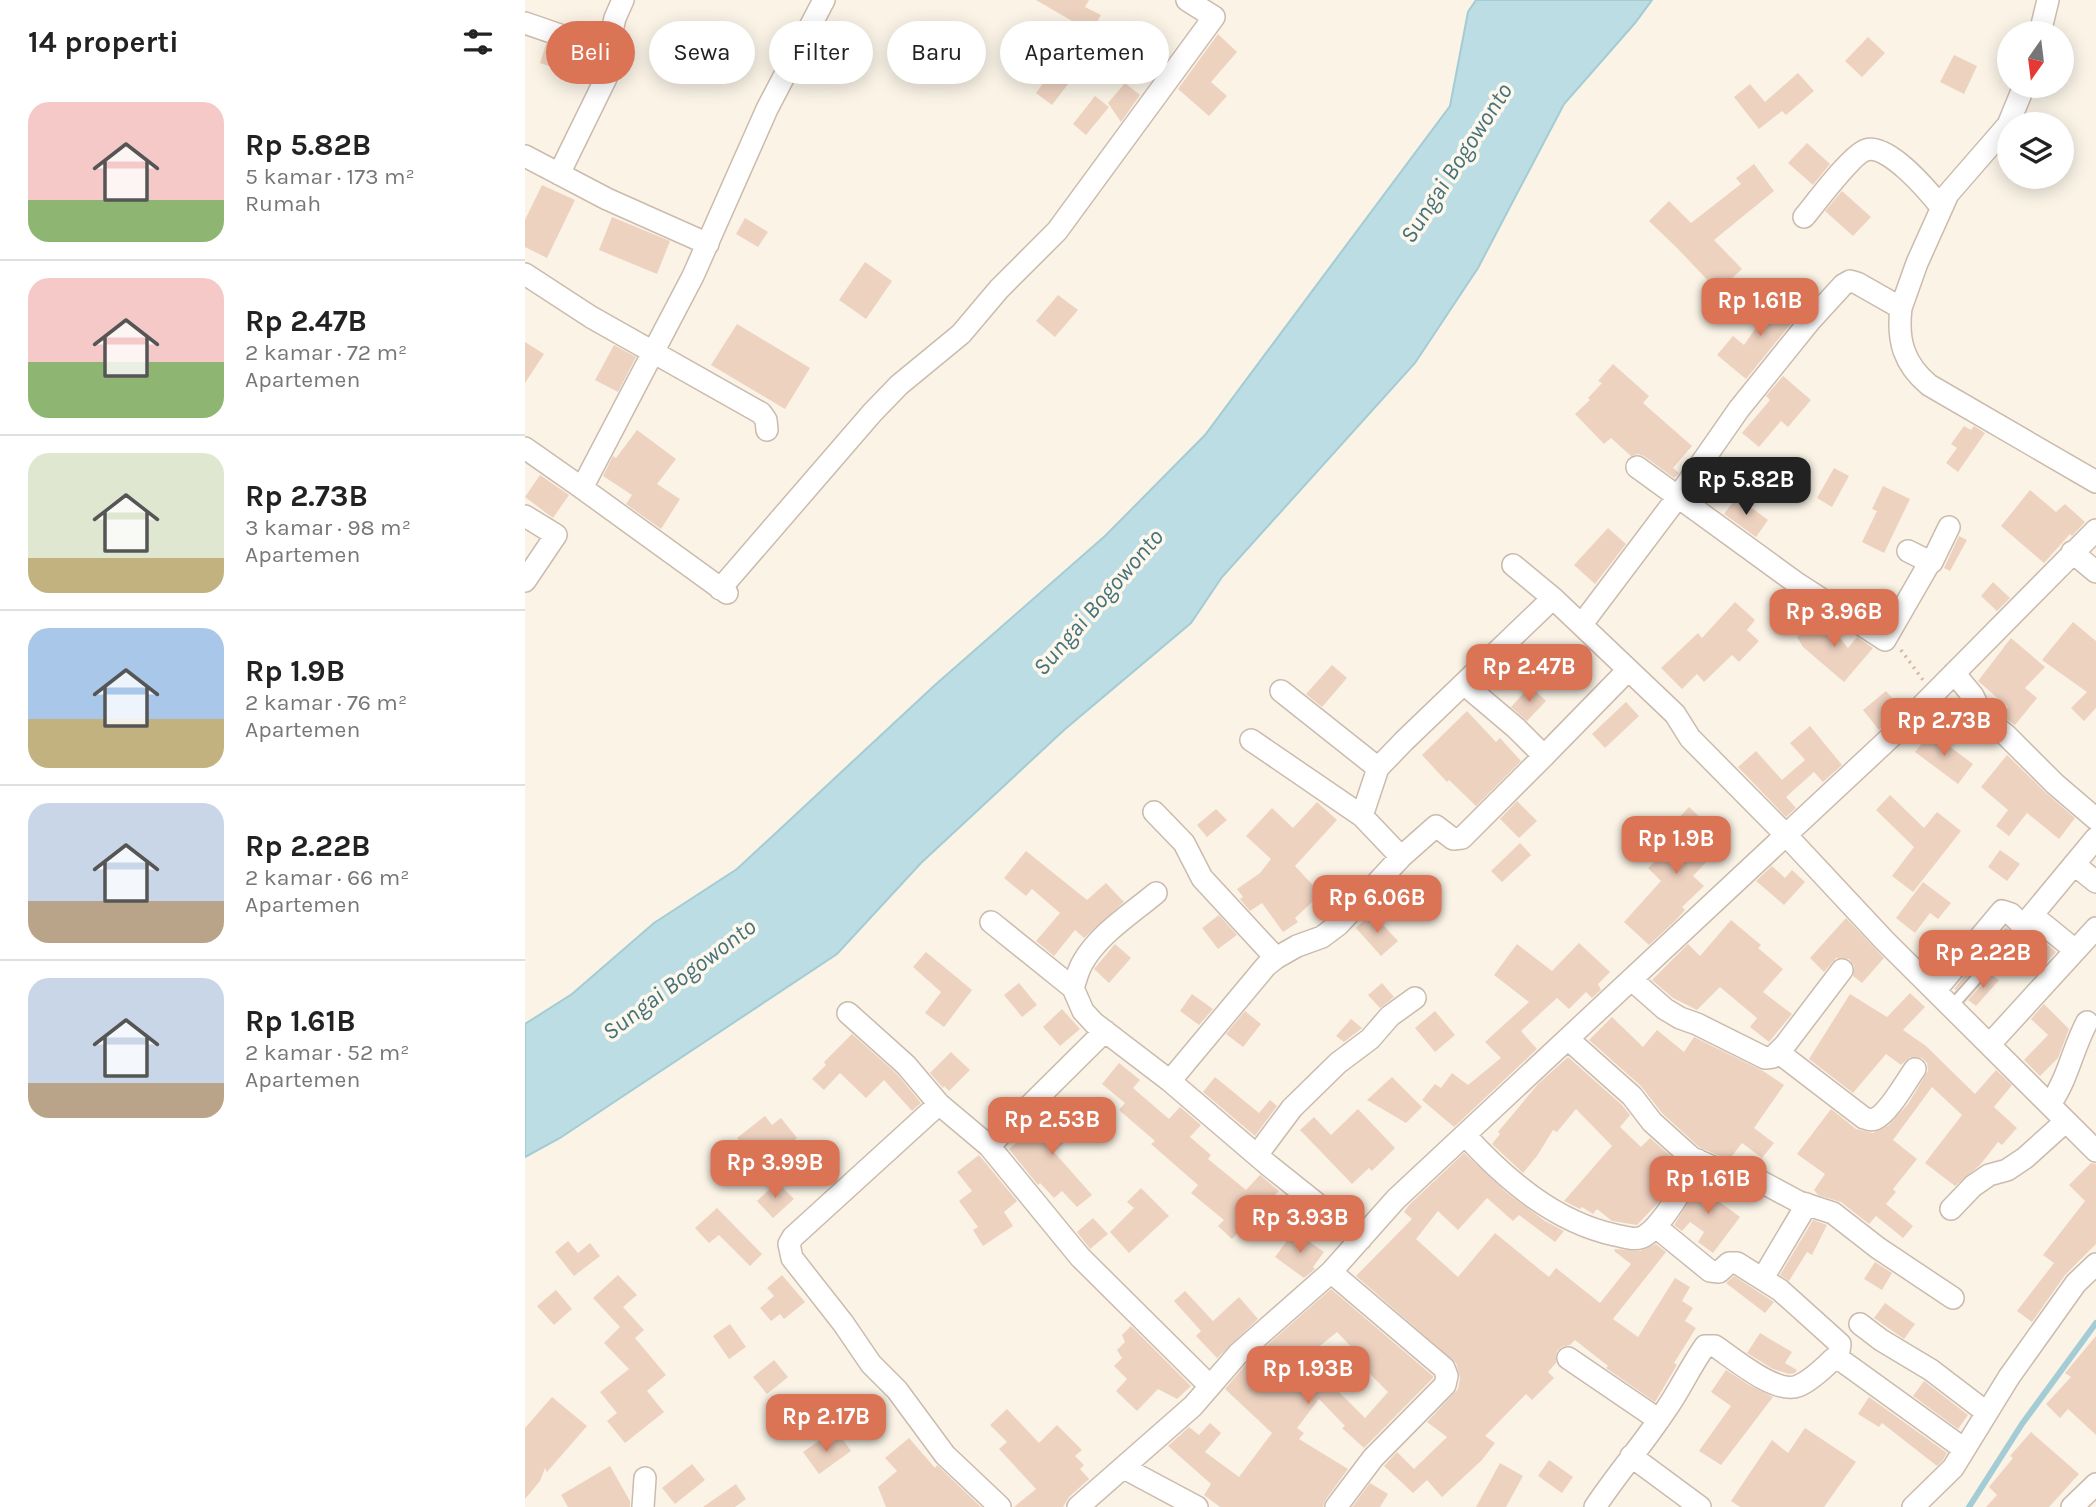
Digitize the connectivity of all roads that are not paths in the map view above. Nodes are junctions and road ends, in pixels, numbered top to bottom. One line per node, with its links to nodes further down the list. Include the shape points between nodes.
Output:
1 (623, 0): 5 (street)
2 (824, 0): 15 (street, via 767,109)
3 (1187, 0): 23 (street, via 1214,17 1057,231 961,334 871,413 724,591)
4 (2048, 0): 6 (street)
5 (614, 21)
6 (2043, 21)
7 (525, 23): 8 (street)
8 (546, 30)
9 (603, 84): 12 (street)
10 (2019, 98): 13 (street, via 1998,139 1953,186)
11 (525, 156): 12 (street)
12 (559, 174): 15 (street)
13 (1941, 207): 14 (street, via 1919,180 1888,156 1866,149); 17 (street)
14 (1804, 217)
15 (708, 244): 18 (street)
16 (525, 274): 18 (street)
17 (1901, 308): 22 (street, via 1900,337 1906,358 1929,386); 24 (street, via 1857,283 1843,285 1739,409)
18 (653, 353): 19 (street, via 761,413); 23 (street)
19 (767, 430)
20 (525, 448): 23 (street)
21 (1637, 467): 24 (street)
22 (2096, 482)
23 (582, 488)
24 (1677, 498): 30 (street, via 1885,640); 35 (street)
25 (525, 516): 33 (street, via 556,535)
26 (1949, 527): 30 (street)
27 (2096, 530): 29 (street)
28 (1908, 551): 30 (street)
29 (2072, 552): 32 (street); 37 (street)
30 (1930, 562)
31 (1513, 565): 34 (street)
32 (2096, 572)
33 (525, 581)
34 (1553, 598): 35 (street); 38 (street)
35 (1582, 624): 36 (street)
36 (1628, 670): 41 (street); 46 (street)
37 (1954, 673): 45 (street, via 1973,696 1983,718); 46 (street)
38 (1464, 684): 41 (street); 42 (street)
39 (1281, 691): 42 (street)
40 (1251, 740): 44 (street)
41 (1544, 756): 48 (street, via 1462,838 1453,839 1436,826)
42 (1378, 768): 44 (street)
43 (1154, 812): 56 (street, via 1184,842 1202,878)
44 (1362, 816): 48 (street)
45 (2096, 818)
46 (1785, 834): 58 (street); 60 (street)
47 (2096, 838): 49 (street)
48 (1401, 857): 56 (street, via 1338,925)
49 (2075, 865): 50 (street); 52 (street)
50 (2096, 882)
51 (1156, 894): 59 (street, via 1088,954)
52 (2027, 920): 55 (street); 60 (street, via 2002,911); 62 (lane)
53 (991, 922): 59 (street)
54 (2096, 928): 55 (street)
55 (2075, 950): 67 (street)
56 (1276, 958): 70 (street)
57 (1842, 970): 68 (street)
58 (1632, 979): 66 (street); 68 (street, via 1680,1018 1765,1058)
59 (1073, 988): 65 (street, via 1083,1011)
60 (1935, 991): 62 (street)
61 (1415, 998): 77 (street, via 1292,1108)
62 (1951, 1007): 67 (street)
63 (848, 1013): 71 (street, via 906,1065)
64 (2087, 1023): 72 (street, via 2062,1088)
65 (1105, 1031): 70 (street); 75 (street)
66 (1569, 1040): 74 (street); 78 (street, via 1632,1096 1671,1140)
67 (1990, 1044): 72 (street)
68 (1779, 1052): 69 (street, via 1871,1120 1886,1109)
69 (1915, 1069)
70 (1170, 1081): 77 (street)
71 (939, 1104): 75 (street); 99 (street, via 793,1237 789,1252 945,1455)
72 (2050, 1104): 73 (street)
73 (2066, 1121): 76 (street); 80 (street, via 2025,1158 1973,1186)
74 (1465, 1135): 81 (street, via 1492,1164 1556,1214 1592,1230 1635,1239); 82 (street)
75 (989, 1146): 90 (street, via 1080,1257)
76 (2096, 1151)
77 (1257, 1155): 82 (street)
78 (1699, 1160): 79 (street, via 1737,1181 1760,1181); 81 (street)
79 (1807, 1204): 85 (street); 86 (street, via 1833,1213)
80 (1951, 1209)
81 (1655, 1227): 85 (street, via 1710,1271 1719,1272 1732,1262)
82 (1361, 1239): 84 (street)
83 (2096, 1264): 91 (street, via 2076,1283)
84 (1331, 1272): 90 (street, via 1238,1354); 102 (street, via 1444,1368 1447,1376 1445,1385 1373,1458)
85 (1763, 1278): 89 (street, via 1839,1344)
86 (1953, 1298)
87 (1860, 1324): 91 (street)
88 (1568, 1358): 92 (street)
89 (1838, 1358): 92 (street, via 1796,1387 1782,1387 1715,1346 1705,1346); 93 (street)
90 (1210, 1386): 95 (street)
91 (1986, 1412): 93 (street)
92 (1659, 1420): 94 (street)
93 (1964, 1449): 105 (street, via 1945,1478)
94 (1632, 1456): 103 (street); 104 (street)
95 (1124, 1468): 100 (street); 101 (street)
96 (645, 1478): 98 (street)
97 (2096, 1484): 106 (street)
98 (643, 1507)
99 (1000, 1507)
100 (1077, 1507)
101 (1197, 1507)
102 (1336, 1507)
103 (1595, 1507)
104 (1700, 1507)
105 (1913, 1507)
106 (2072, 1507)

